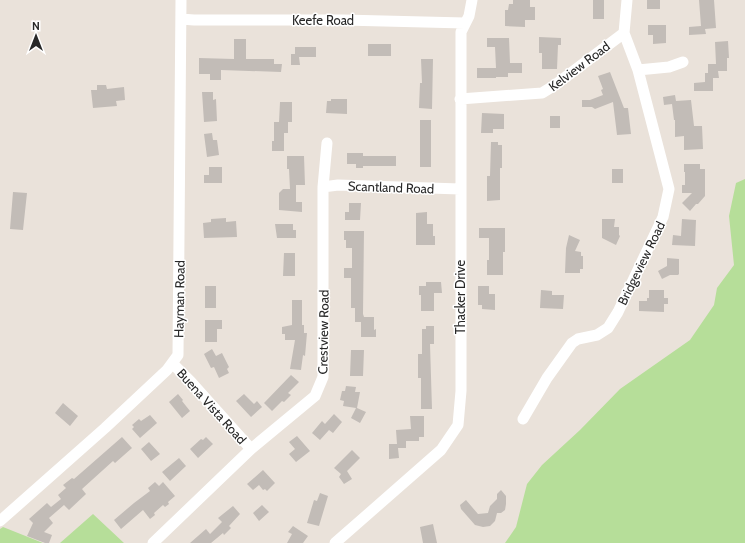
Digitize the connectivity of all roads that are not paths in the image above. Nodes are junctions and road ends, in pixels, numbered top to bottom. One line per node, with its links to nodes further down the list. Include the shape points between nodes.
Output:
1 (181, 0): 4 (street, Hayman Road)
2 (472, 0): 5 (street, Thacker Drive)
3 (627, 0): 6 (street, Bridgeview Road)
4 (181, 19): 5 (street, Keefe Road); 13 (street, Hayman Road, via 178,355)
5 (465, 23): 9 (street, Thacker Drive, via 461,32)
6 (624, 33): 8 (street, Bridgeview Road); 9 (street, Kelview Road, via 542,93)
7 (683, 62): 8 (street, via 669,67)
8 (638, 70): 14 (street, Bridgeview Road, via 668,189 663,217 608,328 597,335 572,343 547,378)
9 (460, 99): 12 (street, Thacker Drive)
10 (326, 143): 11 (street, Crestview Road)
11 (323, 187): 12 (street, Scantland Road, via 338,185); 15 (street, Crestview Road, via 323,377 315,396)
12 (460, 189): 18 (street, Thacker Drive, via 461,391 458,425 441,450)
13 (173, 364): 15 (street, Buena Vista Road); 16 (street)
14 (523, 419)
15 (251, 449): 17 (street, Crestview Road)
16 (0, 521)
17 (153, 543)
18 (335, 543)

